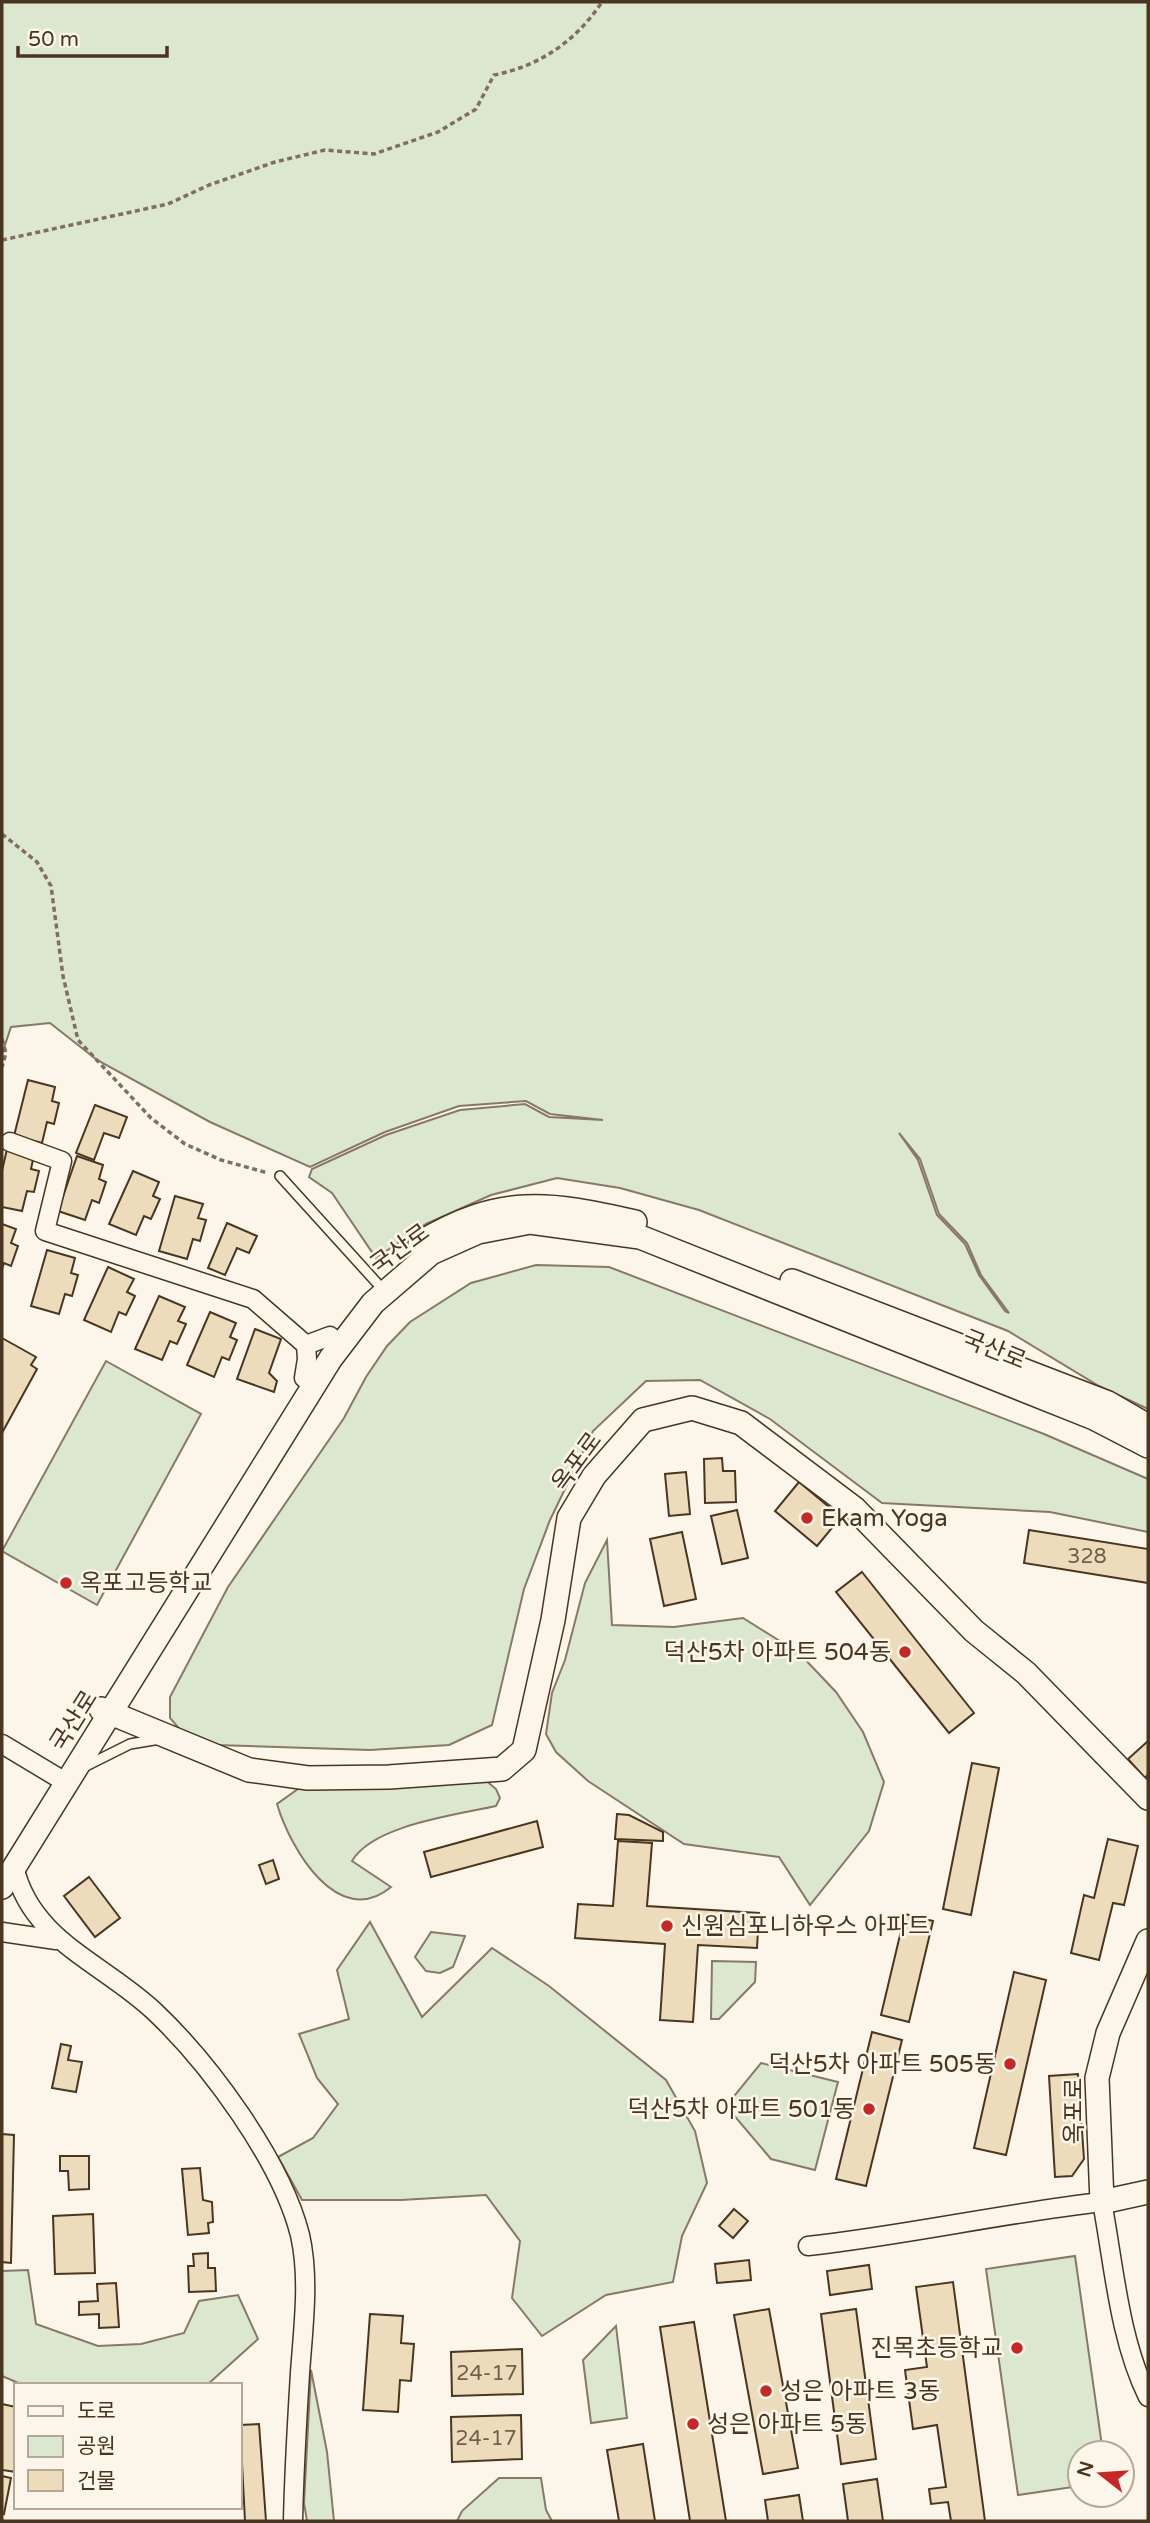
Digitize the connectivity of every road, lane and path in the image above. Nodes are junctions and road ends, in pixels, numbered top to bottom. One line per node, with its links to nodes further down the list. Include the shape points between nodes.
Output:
1 (602, 2): 2 (path, via 564,46 525,69 494,75 476,109 438,132 374,154 325,150 287,159 209,184 168,204)
2 (2, 240)
3 (2, 834): 7 (path, via 37,862 51,886 63,976 78,1040 151,1118 185,1144)
4 (2, 1039): 5 (path, via 6,1053)
5 (2, 1067)
6 (10, 1142): 10 (street, via 62,1161 45,1231 253,1299)
7 (280, 1177): 8 (lane)
8 (377, 1283): 9 (street, 국산로); 12 (street, 국산로, via 421,1242 476,1214 534,1204 593,1212 645,1224 1108,1403)
9 (330, 1336): 10 (street); 11 (street, 국산로)
10 (306, 1345): 11 (street)
11 (304, 1378): 14 (street, 국산로)
12 (1148, 1426)
13 (1148, 1446): 14 (street, 국산로, via 1094,1418 640,1237 530,1222 478,1232 432,1253 373,1303 331,1358)
14 (106, 1711): 15 (street, 옥포로); 17 (street, 국산로)
15 (166, 1738): 17 (lane, via 130,1744); 18 (street, 옥포로, via 249,1770 308,1778 502,1769 524,1751 553,1620 569,1518 594,1476 643,1420 692,1408 741,1423 855,1509)
16 (2, 1744): 17 (street)
17 (65, 1779): 19 (street, 국산로)
18 (1148, 1798)
19 (8, 1867): 20 (street, 국산로); 22 (street, via 27,1905)
20 (2, 1887)
21 (2, 1932): 22 (street)
22 (57, 1940): 28 (street, via 154,2011 251,2130 285,2194 300,2236 305,2280)
23 (1148, 1941): 25 (street, 옥포로, via 1108,2033 1097,2078)
24 (1148, 2192): 25 (street)
25 (1102, 2202): 26 (street); 27 (street, via 1123,2314)
26 (808, 2246)
27 (1148, 2397)
28 (293, 2521)

